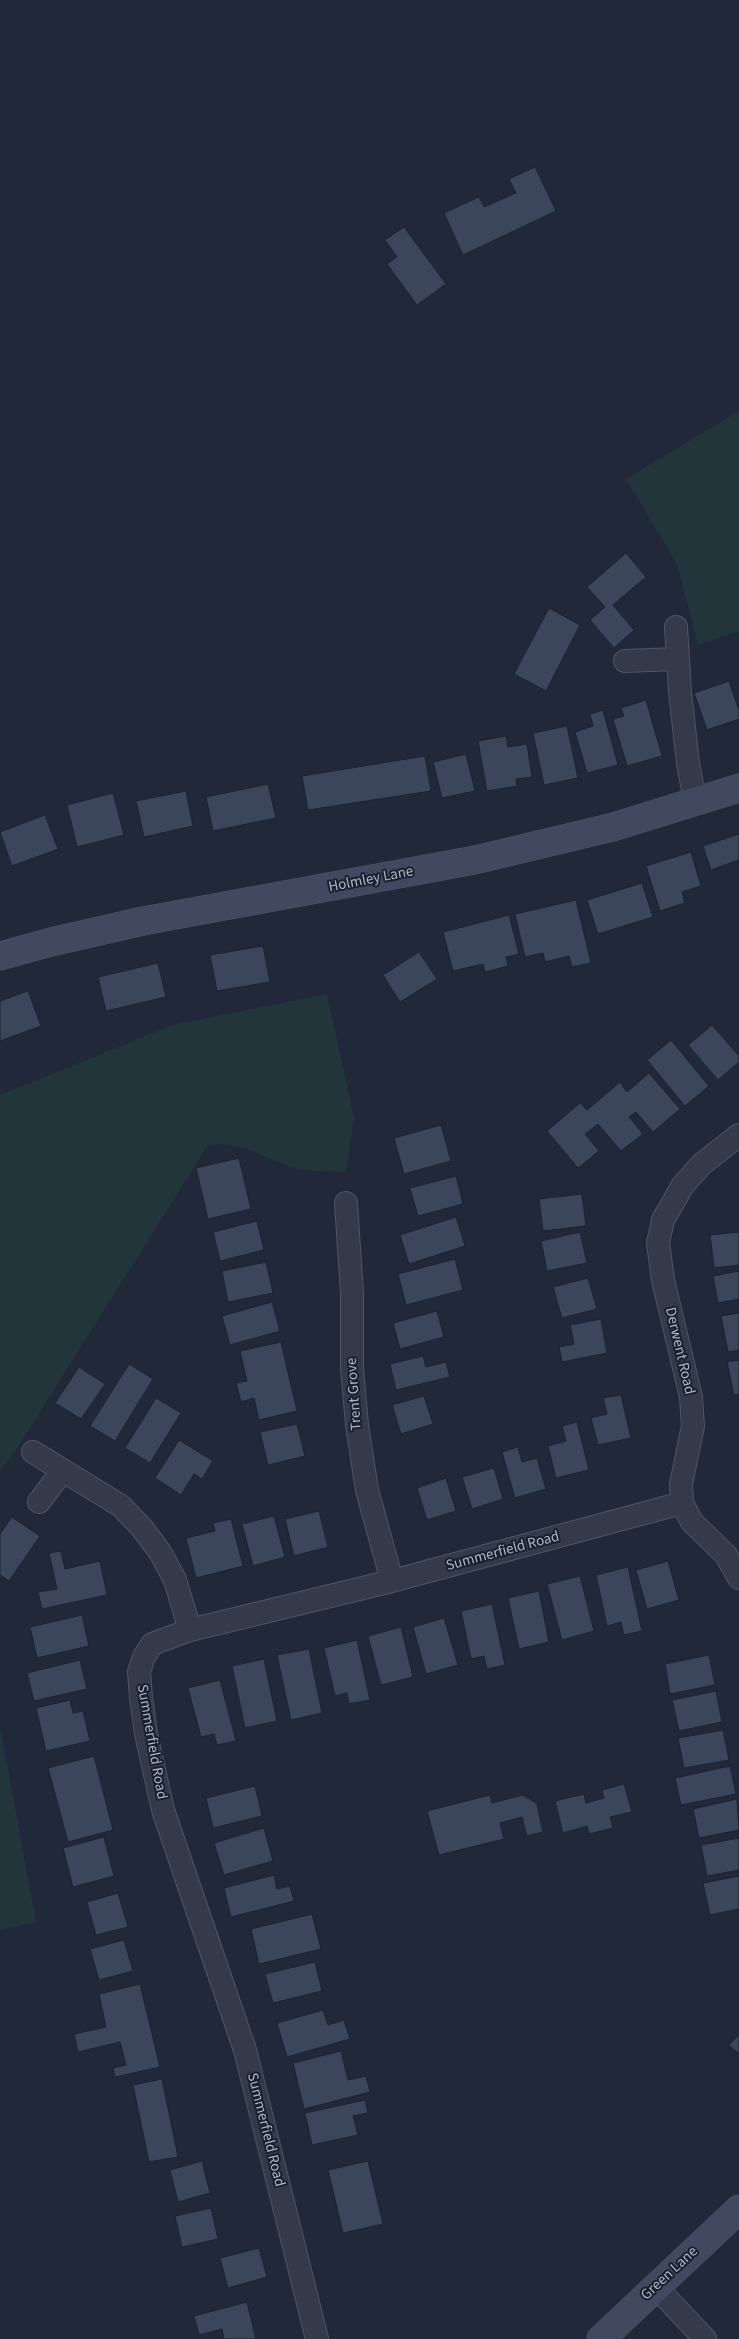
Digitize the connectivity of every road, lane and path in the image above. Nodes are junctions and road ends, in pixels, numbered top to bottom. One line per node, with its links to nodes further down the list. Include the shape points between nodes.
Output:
1 (676, 626): 2 (street)
2 (677, 659): 3 (street); 5 (street)
3 (625, 661)
4 (739, 788): 5 (main road, Holmley Lane)
5 (695, 802): 6 (main road, Holmley Lane, via 613,827 475,860 143,921)
6 (0, 956)
7 (739, 1135): 12 (street, Derwent Road, via 702,1164 683,1184 663,1220 658,1242 663,1280 691,1397 693,1426 681,1484)
8 (346, 1203): 14 (street, Trent Grove, via 357,1425 367,1490)
9 (33, 1452): 10 (street)
10 (63, 1470): 11 (street); 15 (street, via 121,1506 142,1528 160,1552 174,1580)
11 (39, 1502)
12 (682, 1503): 13 (street, via 692,1522 726,1555); 14 (street, Summerfield Road)
13 (739, 1578)
14 (392, 1582): 15 (street, Summerfield Road)
15 (190, 1630): 18 (street, Summerfield Road, via 152,1644 144,1657 139,1672 146,1734 163,1810 245,2050)
16 (739, 2209): 17 (main road, Green Lane)
17 (656, 2287): 19 (main road, Green Lane); 20 (street)
18 (317, 2339)
19 (601, 2339)
20 (705, 2339)

